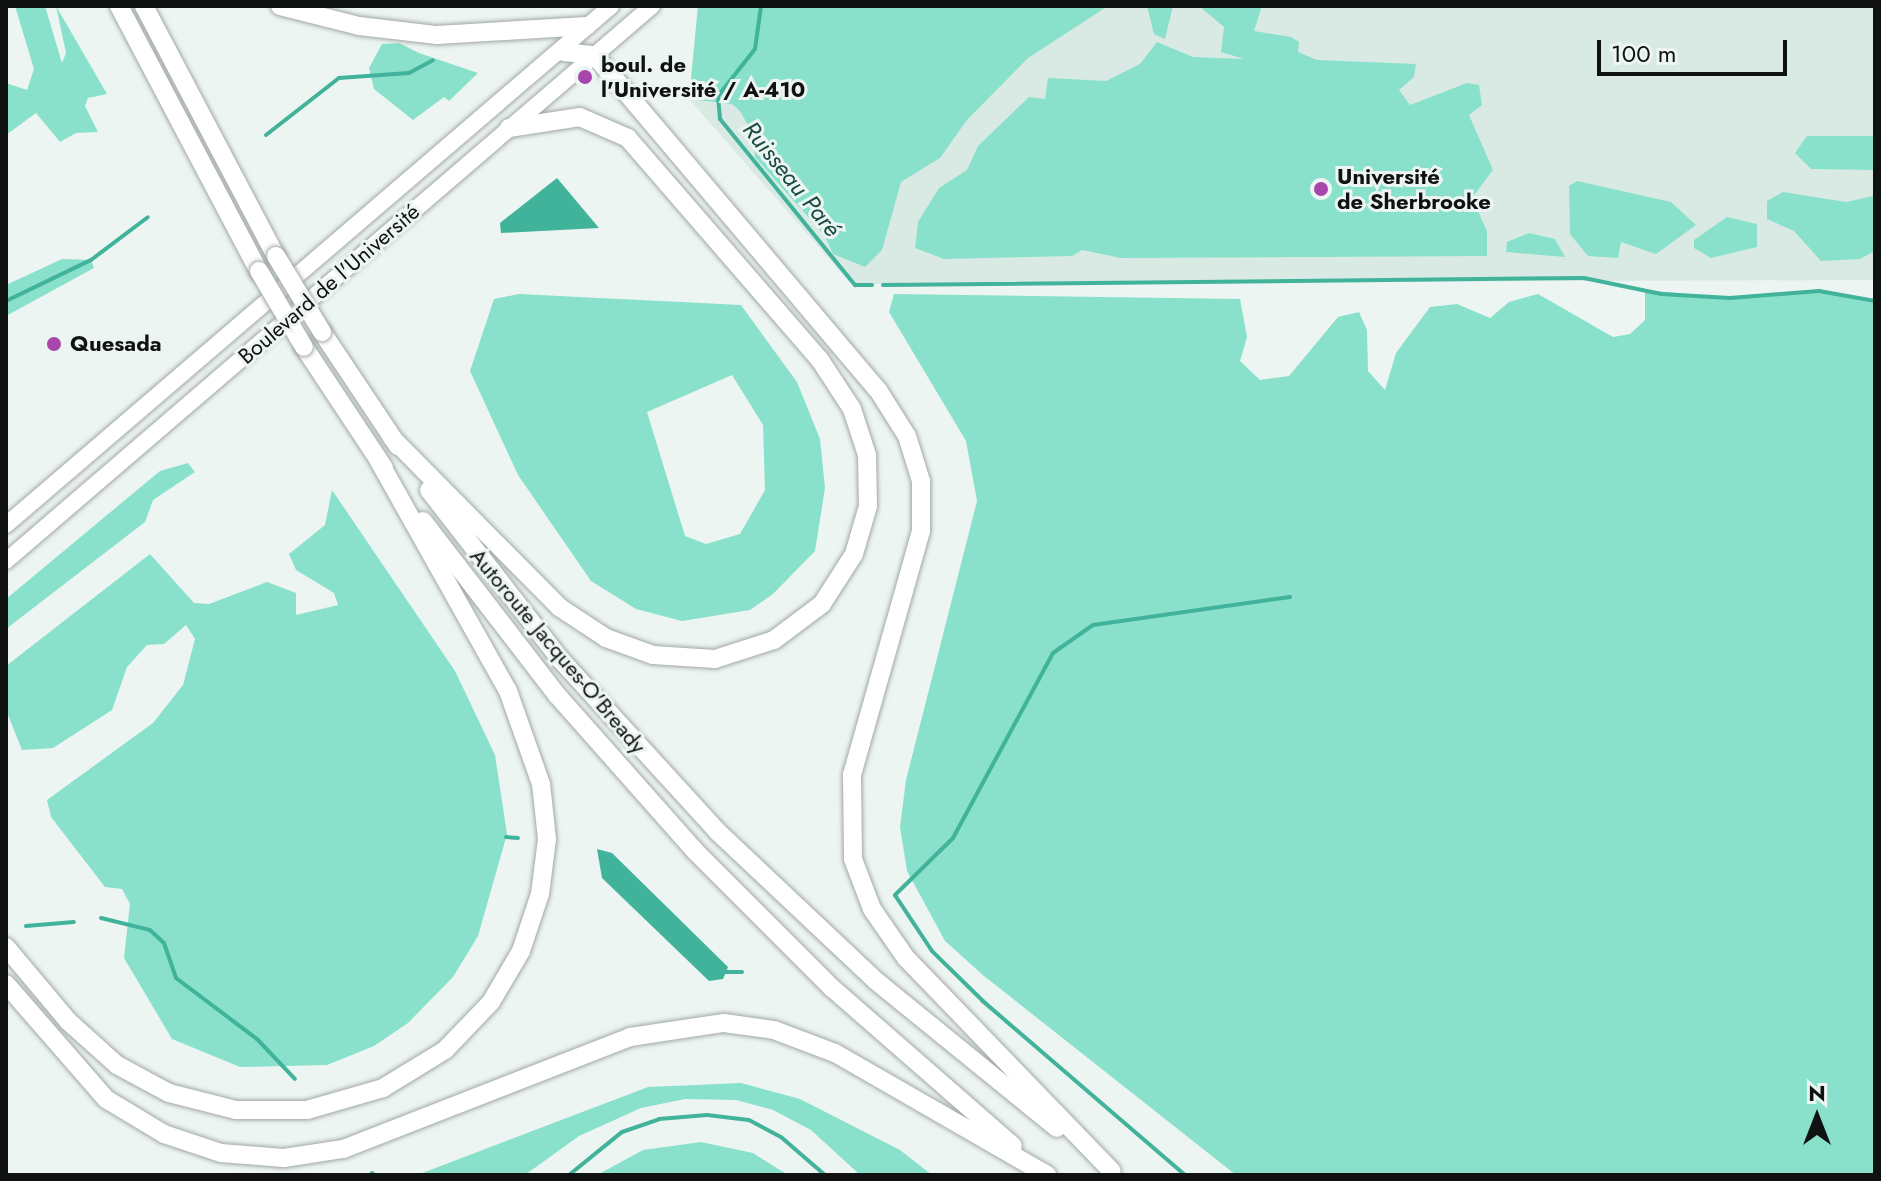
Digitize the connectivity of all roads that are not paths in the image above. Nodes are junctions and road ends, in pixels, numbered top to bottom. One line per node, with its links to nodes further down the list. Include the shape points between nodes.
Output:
1 (119, 6): 11 (highway, Autoroute Jacques-O'Bready, bridge, via 259,271)
2 (144, 6): 10 (highway, Autoroute Jacques-O'Bready, bridge, via 276,256)
3 (280, 6): 6 (highway, via 359,26 437,35)
4 (611, 6): 6 (main road, Boulevard de l'Université)
5 (652, 6): 8 (main road, Boulevard de l'Université)
6 (587, 26): 7 (main road, Boulevard de l'Université)
7 (564, 52): 8 (highway); 12 (main road, Boulevard de l'Université)
8 (594, 55): 9 (main road, Boulevard de l'Université); 16 (highway, via 866,376 910,442 921,481 922,524 852,775 847,816 855,866 872,909 906,958)
9 (509, 128): 10 (highway, via 573,117 600,122 628,138 806,342 843,392 862,435 869,496 858,545 829,596 774,640 715,659 653,655 606,638 559,607); 13 (main road, Boulevard de l'Université)
10 (392, 438): 16 (highway, Autoroute Jacques-O'Bready, via 548,645 718,832 876,981)
11 (377, 458): 14 (highway, via 508,691 541,784 547,839 540,894 521,951 491,1002 445,1050 372,1093 307,1110 236,1110 169,1093 109,1060); 17 (highway, Autoroute Jacques-O'Bready, via 536,670 695,851 876,1029)
12 (6, 525)
13 (6, 561)
14 (6, 947)
15 (6, 984): 17 (highway, via 106,1099 164,1134 221,1153 284,1158 343,1149 630,1037 724,1023 766,1028 828,1049)
16 (1114, 1173)
17 (1048, 1175)

